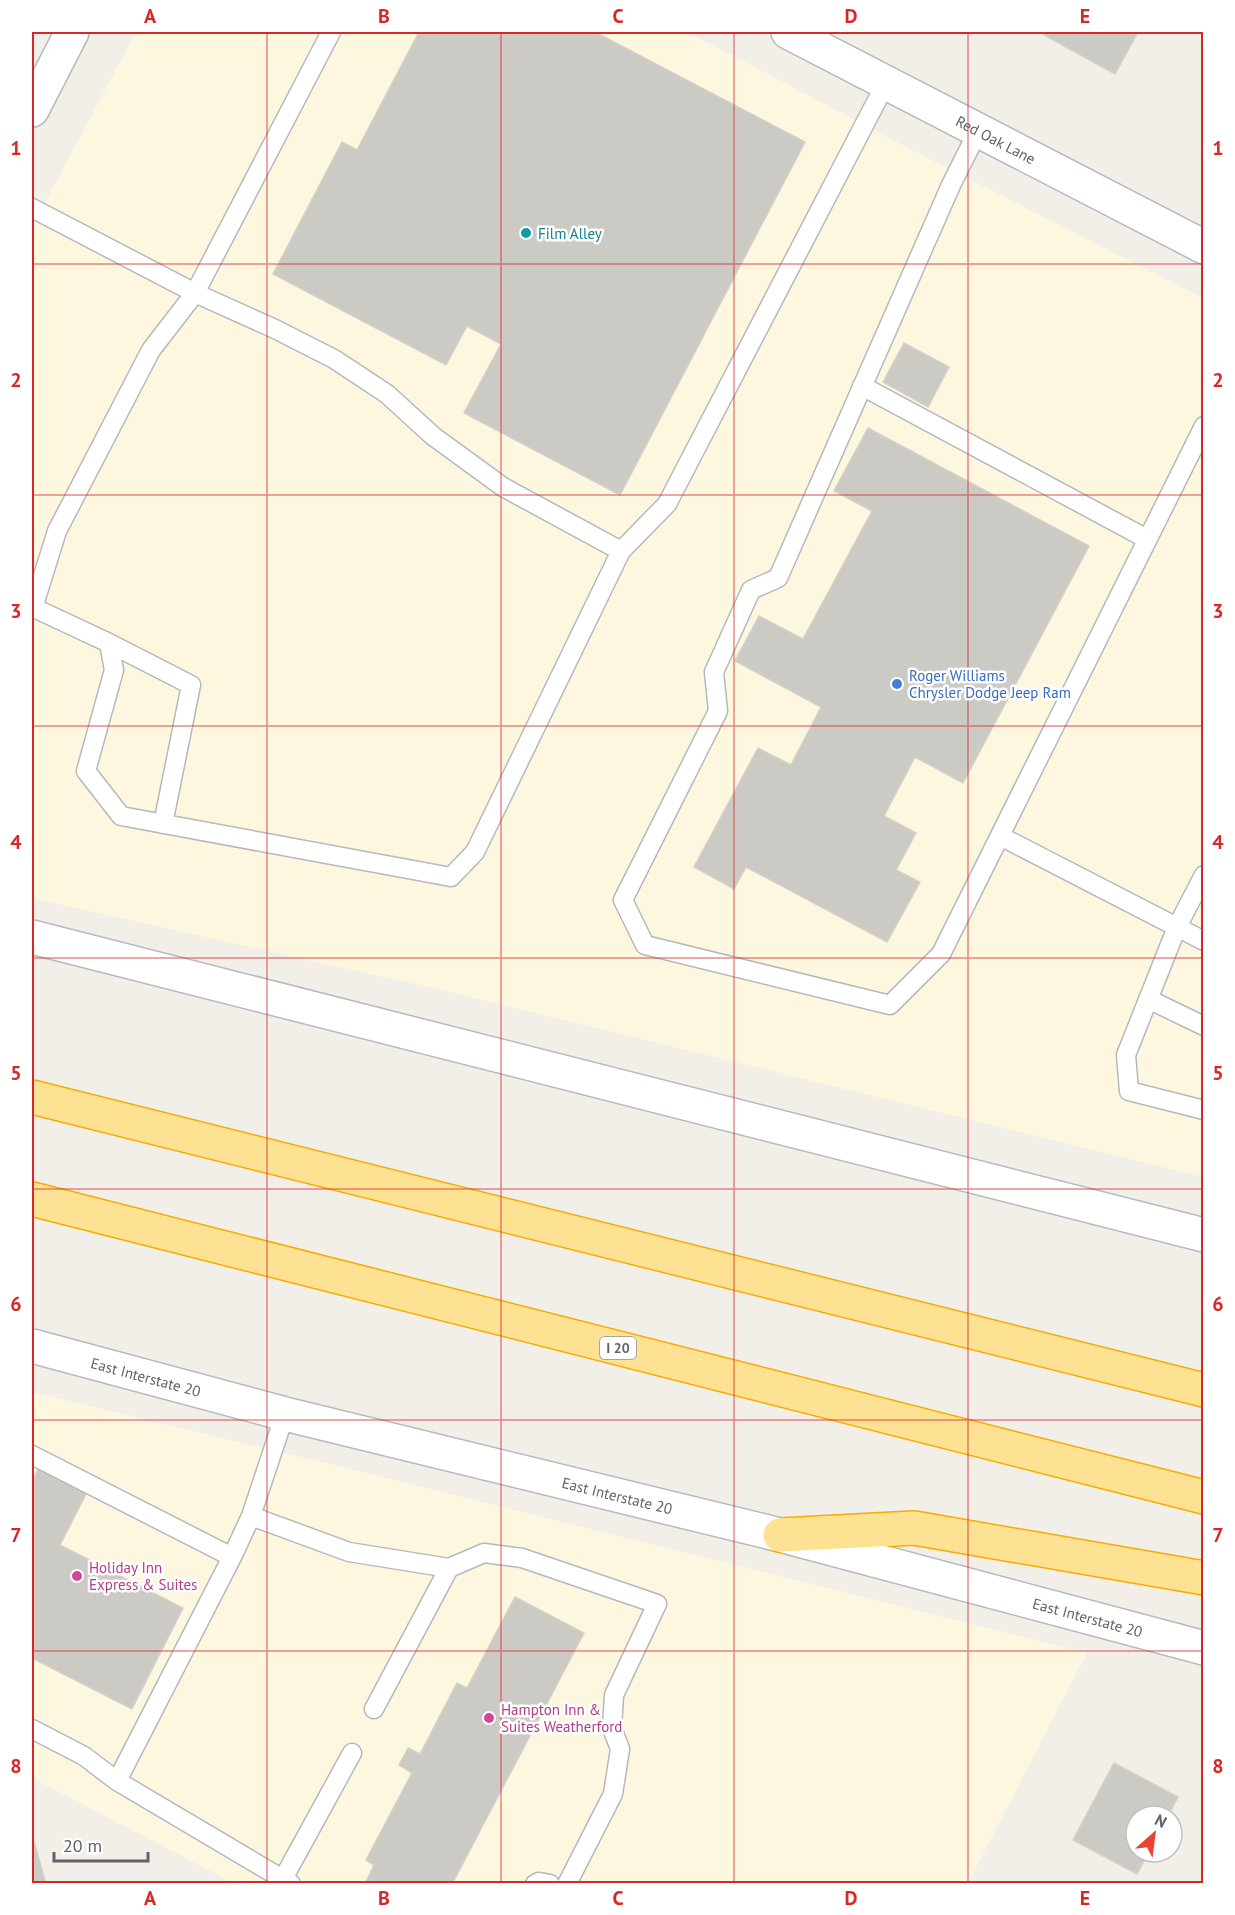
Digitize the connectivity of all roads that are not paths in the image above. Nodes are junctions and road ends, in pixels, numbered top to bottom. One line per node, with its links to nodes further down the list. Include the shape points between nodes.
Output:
1 (72, 32): 5 (main road)
2 (331, 32): 9 (lane)
3 (788, 32): 4 (main road, Red Oak Lane)
4 (886, 83): 6 (main road, Red Oak Lane); 13 (lane, via 668,504)
5 (32, 110)
6 (978, 130): 8 (main road, Red Oak Lane); 10 (lane)
7 (32, 208): 9 (lane)
8 (1203, 247)
9 (195, 293): 13 (lane, via 334,359 387,394 433,436 503,487); 14 (lane, via 151,350 57,531)
10 (862, 386): 12 (lane); 17 (lane, via 778,578 751,590 714,672 718,711 623,900 645,945 890,1005 941,954)
11 (1203, 426): 12 (lane)
12 (1148, 539): 17 (lane)
13 (621, 551): 16 (lane, via 475,852 451,877)
14 (32, 608): 15 (lane)
15 (109, 643): 16 (lane, via 114,670 86,771 121,816); 16 (lane, via 191,685)
16 (164, 824)
17 (1000, 836): 19 (lane)
18 (1203, 875): 19 (lane)
19 (1177, 927): 21 (lane); 22 (lane)
20 (32, 937): 27 (main road)
21 (1203, 941)
22 (1148, 999): 23 (lane); 25 (lane, via 1126,1055 1129,1091)
23 (1203, 1026)
24 (32, 1097): 29 (highway)
25 (1203, 1110)
26 (32, 1199): 32 (highway, I 20)
27 (1203, 1234)
28 (32, 1346): 30 (main road, East Interstate 20)
29 (1203, 1390)
30 (285, 1414): 33 (lane); 34 (main road, East Interstate 20)
31 (32, 1455): 35 (lane)
32 (1203, 1497)
33 (251, 1516): 35 (lane); 36 (lane, via 349,1552)
34 (780, 1535): 37 (highway, via 914,1528); 38 (main road, East Interstate 20)
35 (232, 1557): 42 (lane)
36 (448, 1568): 39 (lane); 46 (lane, via 484,1553 522,1558 657,1604 614,1695 612,1728 620,1749 613,1794)
37 (1203, 1578)
38 (1203, 1648)
39 (374, 1709)
40 (32, 1729): 42 (lane, via 84,1756)
41 (352, 1753): 43 (lane)
42 (117, 1781): 43 (lane)
43 (287, 1881)
44 (535, 1884): 45 (lane)
45 (550, 1884)
46 (567, 1884)

